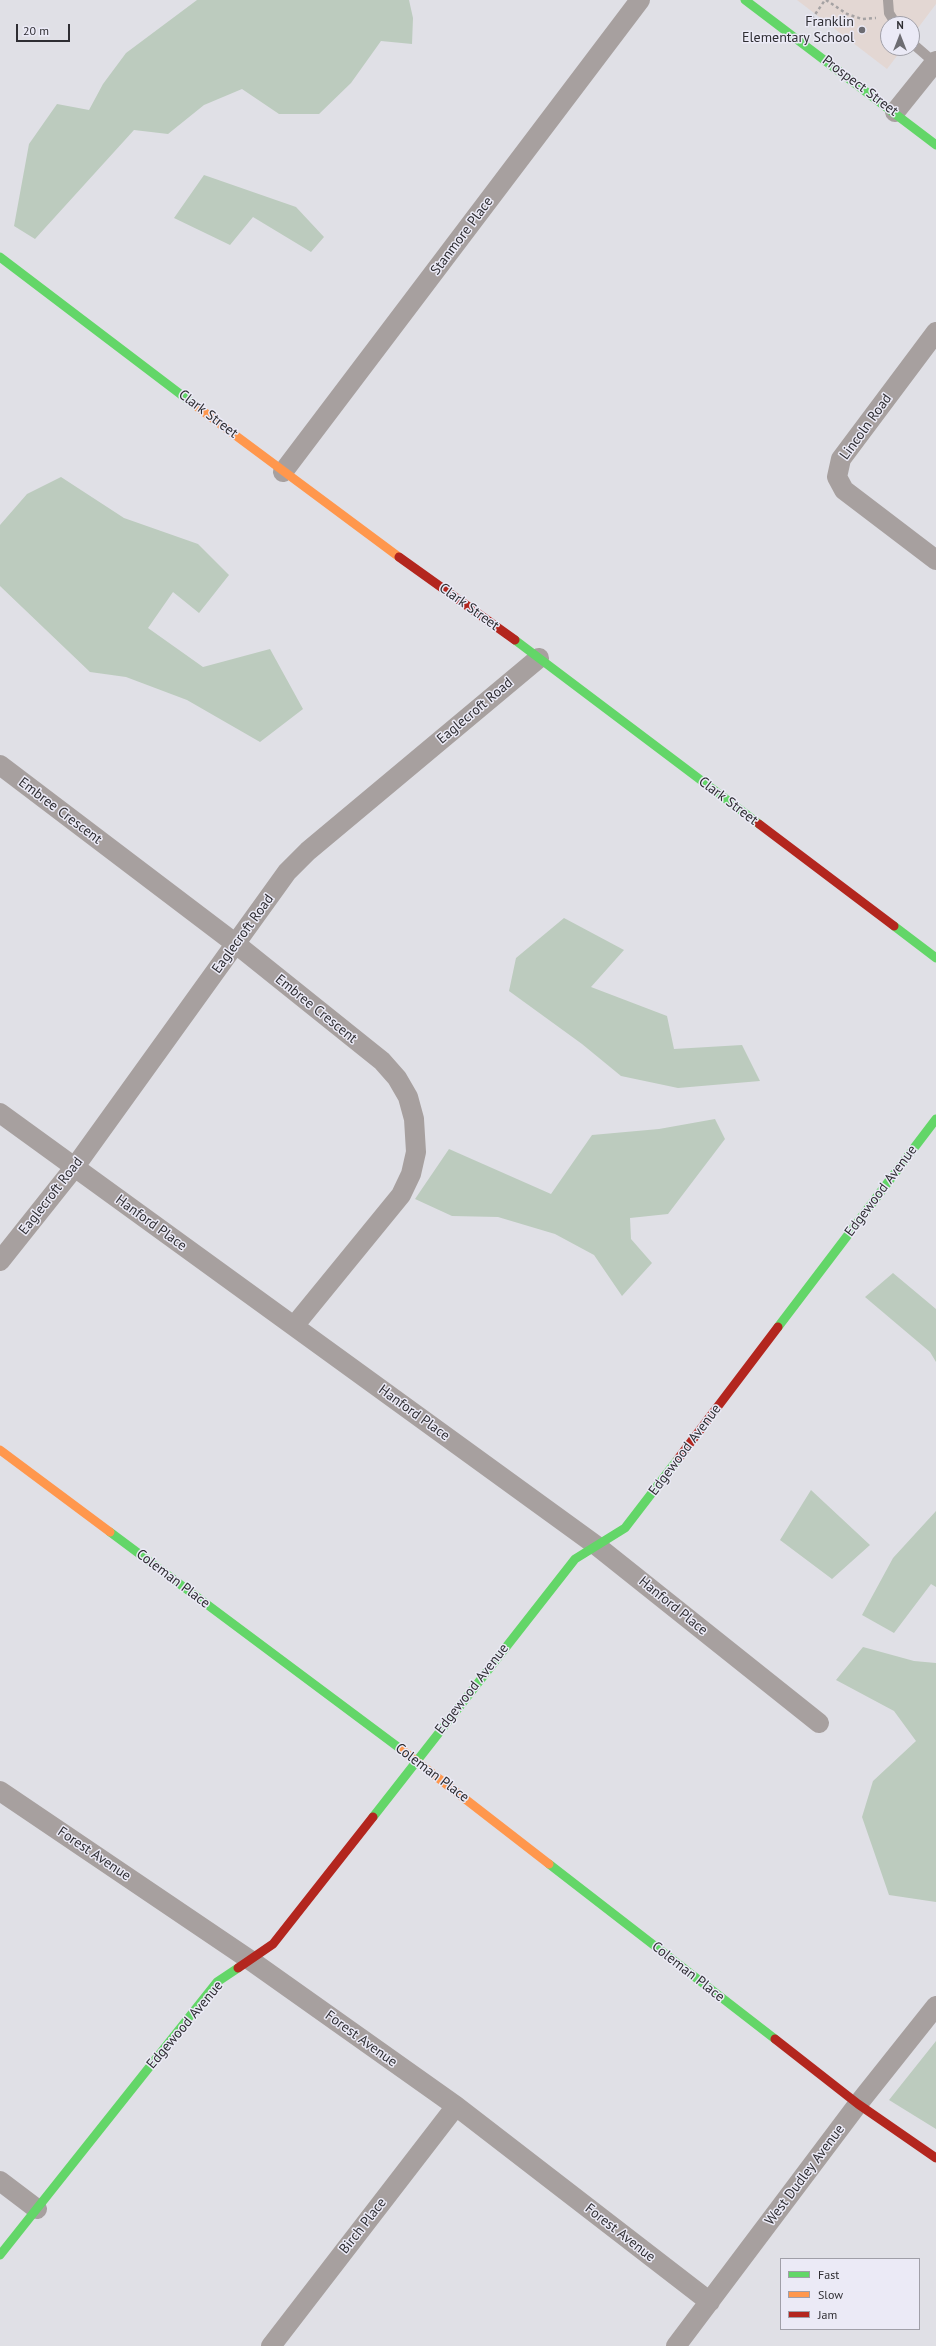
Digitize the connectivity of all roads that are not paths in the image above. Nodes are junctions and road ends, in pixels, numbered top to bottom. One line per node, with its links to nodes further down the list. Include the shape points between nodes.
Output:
1 (640, 0): 11 (street, Stanmore Place)
2 (745, 0): 7 (street, Prospect Street)
3 (888, 0): 4 (lane)
4 (892, 16)
5 (920, 50): 6 (lane)
6 (935, 62): 7 (street)
7 (895, 112): 8 (street, Prospect Street)
8 (936, 145)
9 (0, 257): 11 (street, Clark Street)
10 (936, 332): 12 (street, Lincoln Road, via 841,459 837,477 844,490)
11 (283, 472): 13 (street, Clark Street)
12 (936, 560)
13 (539, 658): 15 (street, Eaglecroft Road, via 308,851 287,872); 16 (street, Clark Street)
14 (0, 765): 15 (street, Embree Crescent)
15 (236, 944): 19 (street, Eaglecroft Road); 21 (street, Embree Crescent, via 382,1061 401,1084 408,1097 414,1119 416,1152 411,1174 402,1195)
16 (936, 957)
17 (0, 1114): 19 (street, Hanford Place)
18 (936, 1118): 23 (street, Edgewood Avenue, via 625,1528)
19 (74, 1168): 20 (street, Eaglecroft Road); 21 (street, Hanford Place)
20 (0, 1261)
21 (294, 1326): 23 (street, Hanford Place)
22 (0, 1450): 25 (street, Coleman Place)
23 (597, 1546): 24 (street, Hanford Place); 25 (street, Edgewood Avenue, via 575,1559)
24 (819, 1723)
25 (416, 1760): 27 (street, Edgewood Avenue, via 273,1944); 29 (street, Coleman Place)
26 (0, 1791): 27 (street, Forest Avenue)
27 (250, 1960): 30 (street, Forest Avenue); 33 (street, Edgewood Avenue, via 217,1982)
28 (936, 2006): 29 (street, West Dudley Avenue)
29 (858, 2104): 31 (street, Coleman Place); 35 (street, West Dudley Avenue)
30 (456, 2106): 35 (street, Forest Avenue); 36 (street, Birch Place)
31 (936, 2158)
32 (0, 2181): 33 (street)
33 (37, 2209): 34 (street, Edgewood Avenue)
34 (0, 2255)
35 (710, 2302): 37 (street, West Dudley Avenue)
36 (271, 2346)
37 (676, 2346)

